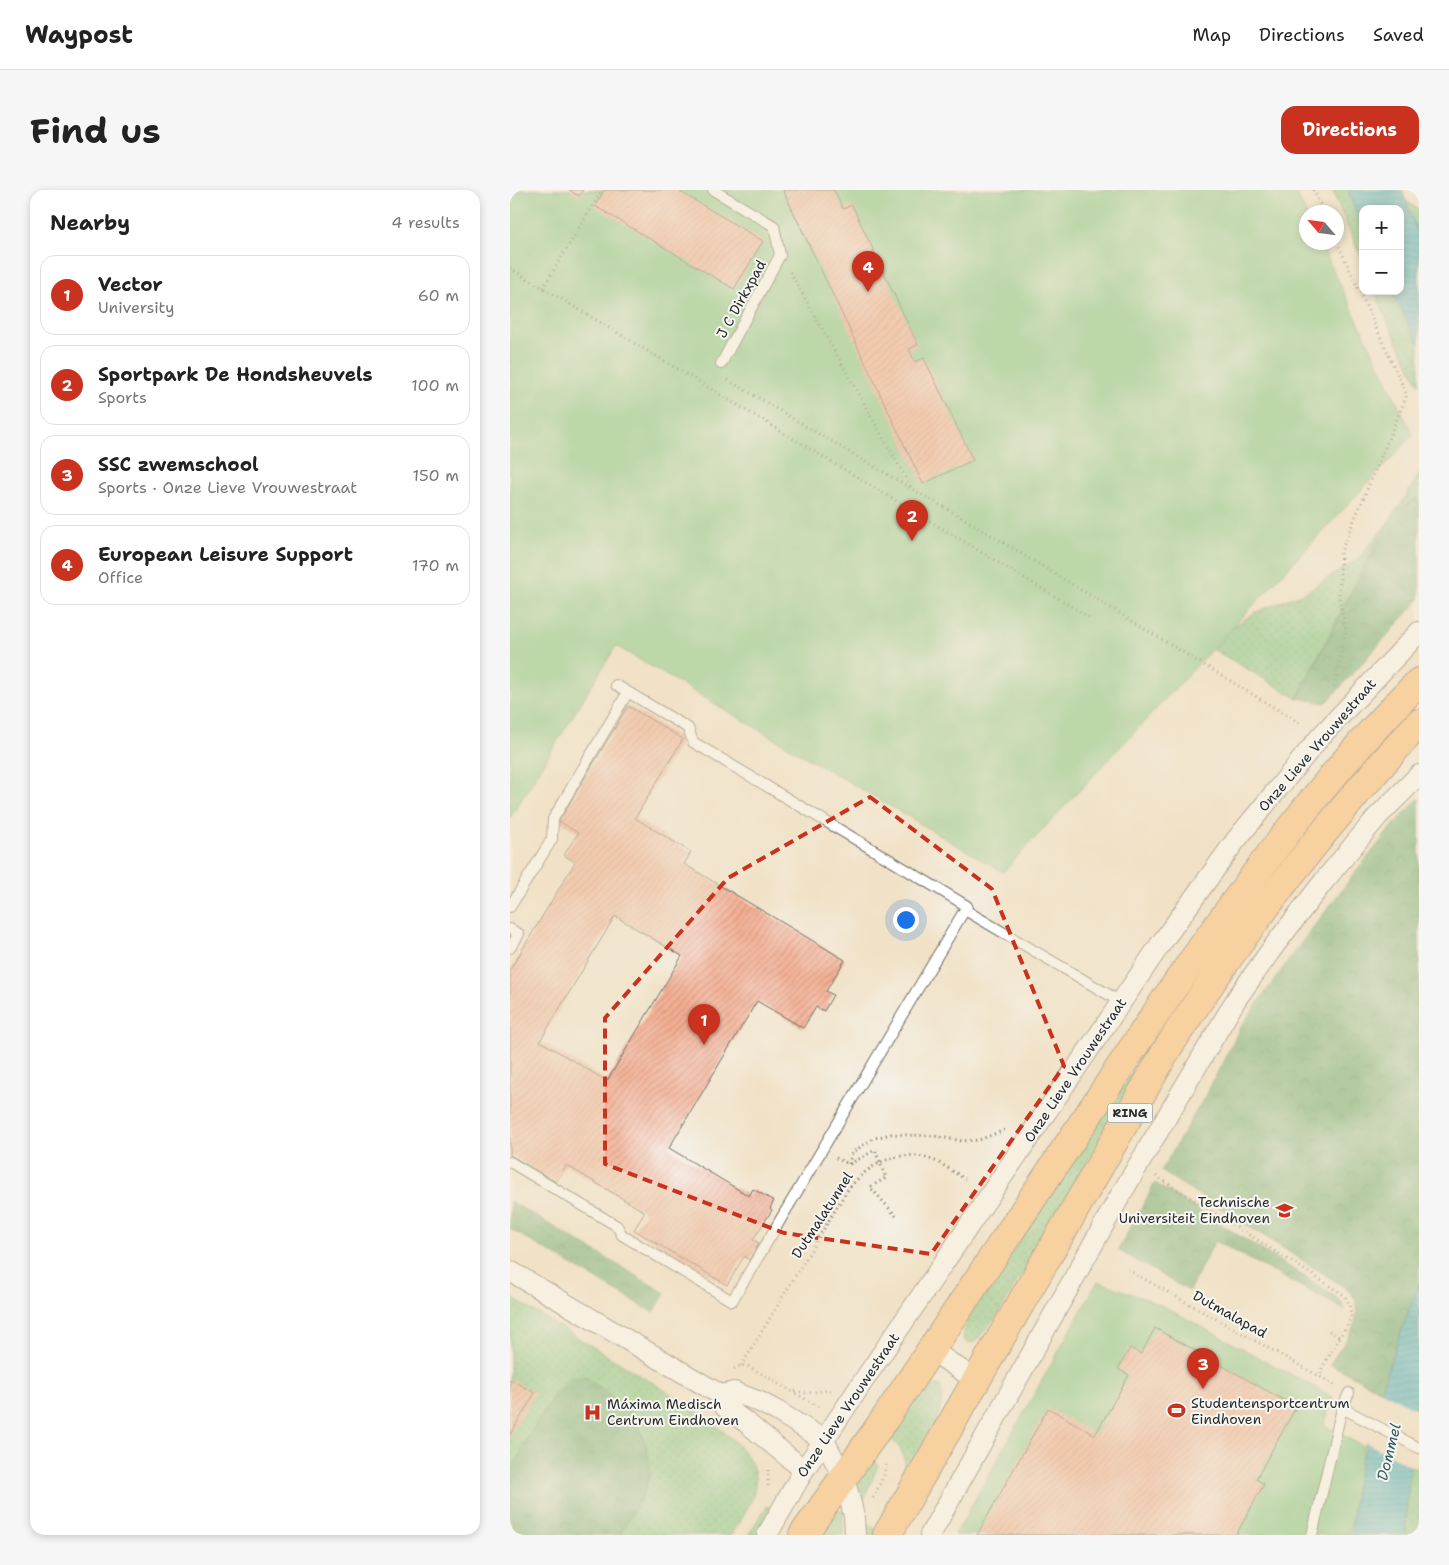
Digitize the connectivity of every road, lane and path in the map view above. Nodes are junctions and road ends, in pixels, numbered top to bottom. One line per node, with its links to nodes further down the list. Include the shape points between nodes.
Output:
1 (602, 190): 8 (path)
2 (713, 190): 6 (lane, J C Dirkxpad, via 774,226)
3 (1313, 190): 4 (path)
4 (1320, 205)
5 (1341, 250): 17 (path, via 1408,395 1341,551 1339,598 1346,630)
6 (780, 255): 9 (lane, J C Dirkxpad); 10 (path)
7 (510, 268): 8 (path)
8 (543, 288): 11 (path)
9 (720, 364): 10 (path, via 719,375)
10 (912, 489): 17 (path, via 1306,727)
11 (1089, 617)
12 (1419, 632): 17 (street, Onze Lieve Vrouwestraat)
13 (1419, 682): 34 (main road, RING, via 1306,808 1209,937)
14 (616, 685): 15 (lane)
15 (628, 692): 19 (lane, via 553,819 552,839); 20 (lane, via 688,728 693,742 967,906)
16 (1419, 722): 35 (main road, RING, via 1293,870 1198,1001)
17 (1325, 732): 23 (street, Onze Lieve Vrouwestraat, via 1236,840)
18 (1419, 774): 27 (street, via 1377,817 1268,954 1237,998)
19 (510, 907)
20 (965, 910): 23 (lane); 25 (lane, via 732,1302)
21 (510, 929): 22 (lane, via 519,934)
22 (510, 948)
23 (1121, 1002): 39 (street, Onze Lieve Vrouwestraat)
24 (1009, 1128): 26 (path, via 979,1140 963,1141 891,1134 874,1138 857,1149 852,1153 849,1164 875,1150)
25 (510, 1162)
26 (880, 1162): 28 (path, Dutmalatunnel, via 902,1157 928,1158); 29 (path, via 886,1178 870,1187); 39 (path, Dutmalatunnel, via 864,1172 846,1192 742,1365 758,1370)
27 (1138, 1165): 33 (path, via 1344,1295 1350,1305 1351,1318); 50 (street)
28 (965, 1179)
29 (896, 1216)
30 (1128, 1270): 33 (path, Dutmalapad, via 1320,1377 1322,1368)
31 (510, 1271): 37 (street)
32 (1329, 1331): 33 (path)
33 (1341, 1338)
34 (931, 1350): 35 (street); 44 (main road, RING)
35 (976, 1380): 49 (main road, RING)
36 (1349, 1393): 38 (lane)
37 (721, 1395): 40 (street, via 734,1392 760,1402); 41 (street, via 725,1407)
38 (1342, 1408): 42 (lane); 51 (lane)
39 (838, 1419): 40 (street, Onze Lieve Vrouwestraat)
40 (824, 1440): 43 (street, Onze Lieve Vrouwestraat); 44 (street)
41 (770, 1442): 43 (street); 45 (path)
42 (1419, 1448)
43 (804, 1470): 46 (street, Onze Lieve Vrouwestraat)
44 (844, 1479): 47 (main road, RING); 48 (street, via 854,1516)
45 (767, 1492)
46 (767, 1535)
47 (803, 1535)
48 (855, 1535)
49 (887, 1535)
50 (930, 1535)
51 (1312, 1535)

